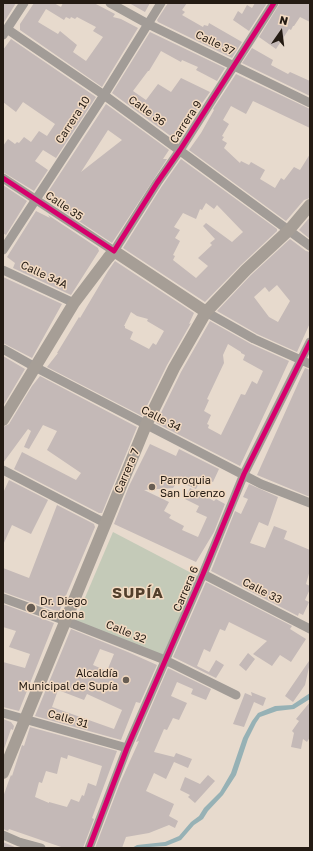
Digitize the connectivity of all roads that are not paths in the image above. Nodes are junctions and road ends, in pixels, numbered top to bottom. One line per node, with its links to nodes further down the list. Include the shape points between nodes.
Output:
1 (24, 3): 6 (street)
2 (110, 3): 5 (street, Calle 37)
3 (161, 3): 5 (street, Carrera 10)
4 (274, 3): 7 (street, Carrera 9)
5 (148, 24): 7 (street, Calle 37); 8 (street, Carrera 10)
6 (5, 32): 8 (street, Calle 36)
7 (235, 66): 9 (street, Calle 37); 10 (street, Carrera 9)
8 (104, 95): 10 (street, Calle 36); 12 (street, Carrera 10)
9 (310, 103)
10 (180, 150): 14 (street, Calle 36); 17 (street, Carrera 9)
11 (3, 178): 12 (street, Calle 35)
12 (36, 199): 16 (street, Carrera 10); 17 (street, Calle 35)
13 (310, 205): 14 (main road, Carrera 7)
14 (289, 230): 15 (street, Calle 36); 20 (main road, Carrera 7)
15 (310, 246)
16 (3, 250)
17 (114, 251): 19 (main road, Carrera 9); 20 (main road, Calle 35)
18 (3, 270): 19 (street, Calle 34A)
19 (74, 303): 24 (main road, Carrera 9)
20 (206, 312): 23 (street, Calle 35, via 254,339); 26 (main road, Carrera 7, via 174,368)
21 (310, 342): 23 (street, Carrera 6)
22 (3, 349): 24 (street, Calle 34)
23 (306, 363): 28 (street, Carrera 6)
24 (34, 367): 25 (main road, Carrera 9); 26 (street, Calle 34)
25 (3, 420)
26 (146, 425): 28 (street, Calle 34); 30 (main road, Carrera 7)
27 (4, 474): 30 (street)
28 (244, 474): 29 (street, Calle 34, via 261,484); 31 (street, Carrera 6)
29 (310, 503)
30 (105, 523): 33 (main road, Carrera 7)
31 (203, 574): 34 (street, Calle 33); 35 (street, Carrera 6)
32 (3, 598): 33 (street, Calle 32)
33 (66, 621): 35 (street, Calle 32); 38 (main road, Carrera 7)
34 (310, 629)
35 (165, 660): 36 (street, Calle 32); 39 (street, Carrera 6)
36 (236, 695)
37 (3, 713): 38 (street, Calle 31)
38 (24, 719): 39 (street, Calle 31); 40 (main road, Carrera 7)
39 (127, 748): 43 (street, Carrera 6)
40 (3, 773)
41 (3, 835): 42 (street)
42 (42, 848)
43 (89, 848)

